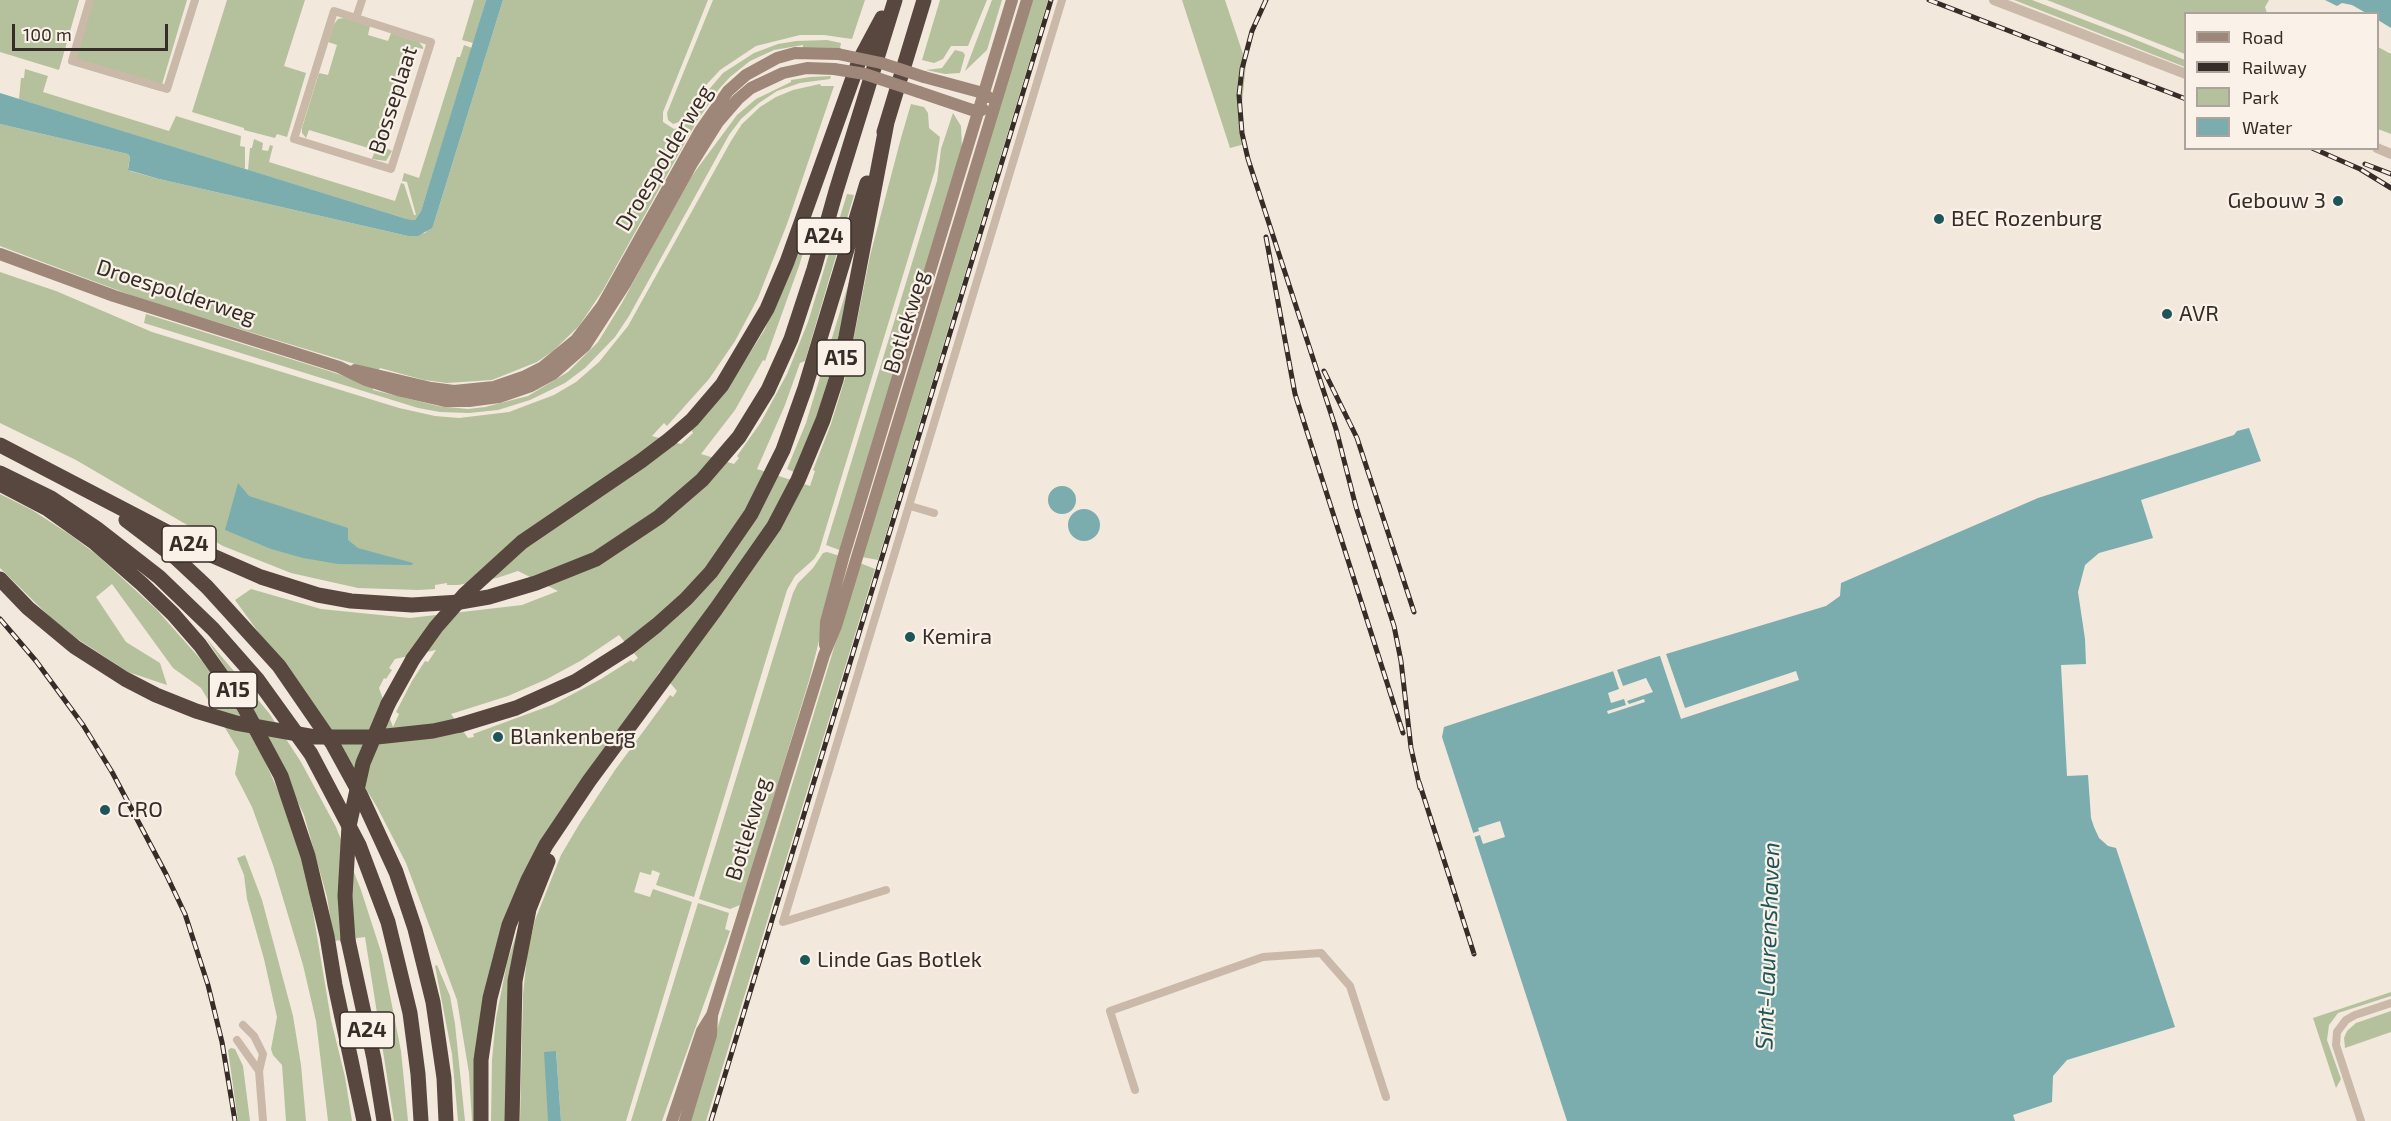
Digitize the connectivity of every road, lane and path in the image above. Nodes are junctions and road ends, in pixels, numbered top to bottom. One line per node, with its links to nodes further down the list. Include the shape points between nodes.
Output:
1 (90, 0): 2 (street, via 72,61 167,89)
2 (195, 0)
3 (362, 0): 10 (street)
4 (894, 0): 20 (highway, A24, via 791,339 768,390 739,437 681,499 596,559 489,597 432,604 380,604 318,595 213,556); 37 (highway, A24, bridge, via 859,61 767,309 722,385 670,439 522,542 465,594 413,659 388,704 363,763 349,826 345,896 348,940)
5 (924, 0): 15 (highway, A24)
6 (1012, 0): 12 (main road, Botlekweg)
7 (1027, 0): 13 (main road, Botlekweg)
8 (1062, 0): 22 (street)
9 (1994, 0): 11 (street)
10 (356, 18): 10 (street, Bosseplaat, via 431,42 391,169 294,139 334,11)
11 (2184, 73)
12 (983, 93): 13 (main road, Droespolderweg); 14 (main road, Botlekweg); 17 (main road, Droespolderweg, bridge, via 838,54 795,53 777,58 746,75 728,91 700,131 602,306 576,340 543,368 495,387 454,391)
13 (995, 104): 14 (main road); 25 (main road, Botlekweg)
14 (978, 112): 17 (main road, Droespolderweg, bridge, via 865,74 807,68 783,73 751,88 718,123 597,330 553,374 499,397 445,401 401,391); 25 (main road, Botlekweg, via 844,555 826,622)
15 (887, 123): 24 (highway, A24, bridge, via 805,388 774,471 752,514 711,572 686,599 628,648 576,681 516,708 460,725 404,735 325,737 276,732 196,711 125,679 75,647); 26 (highway, A15, via 836,380 798,480 774,526)
16 (0, 254): 17 (main road, Droespolderweg, via 114,296)
17 (339, 368)
18 (0, 445): 20 (highway, A15)
19 (0, 473): 38 (highway, A15, via 51,498 159,577 257,678 311,754 359,845 387,922 410,1013)
20 (65, 479): 39 (highway, A15, via 120,515 207,587 279,666 332,744 381,836 412,918 433,1002)
21 (0, 484): 36 (highway, A15, via 46,508 142,584 200,645 244,707 281,776 308,856)
22 (910, 506): 23 (street); 27 (street, via 783,922)
23 (934, 513)
24 (0, 579)
25 (824, 655): 29 (main road, Botlekweg)
26 (589, 781): 40 (highway, A15, via 538,860 509,925 485,1028); 41 (highway, A15, via 550,855 528,917 513,1003)
27 (886, 890)
28 (2391, 1003): 44 (street, via 2355,1015 2337,1032 2336,1045)
29 (712, 1015): 42 (main road, Botlekweg, via 702,1031); 43 (main road, Botlekweg, via 711,1035)
30 (243, 1025): 32 (street, via 263,1054)
31 (237, 1040): 32 (street)
32 (259, 1071): 35 (street)
33 (1136, 1090): 34 (street, via 1110,1011 1263,957 1321,953 1350,986)
34 (1386, 1097)
35 (263, 1121)
36 (364, 1121)
37 (384, 1121)
38 (421, 1121)
39 (446, 1121)
40 (481, 1121)
41 (512, 1121)
42 (672, 1121)
43 (685, 1121)
44 (2361, 1121)

